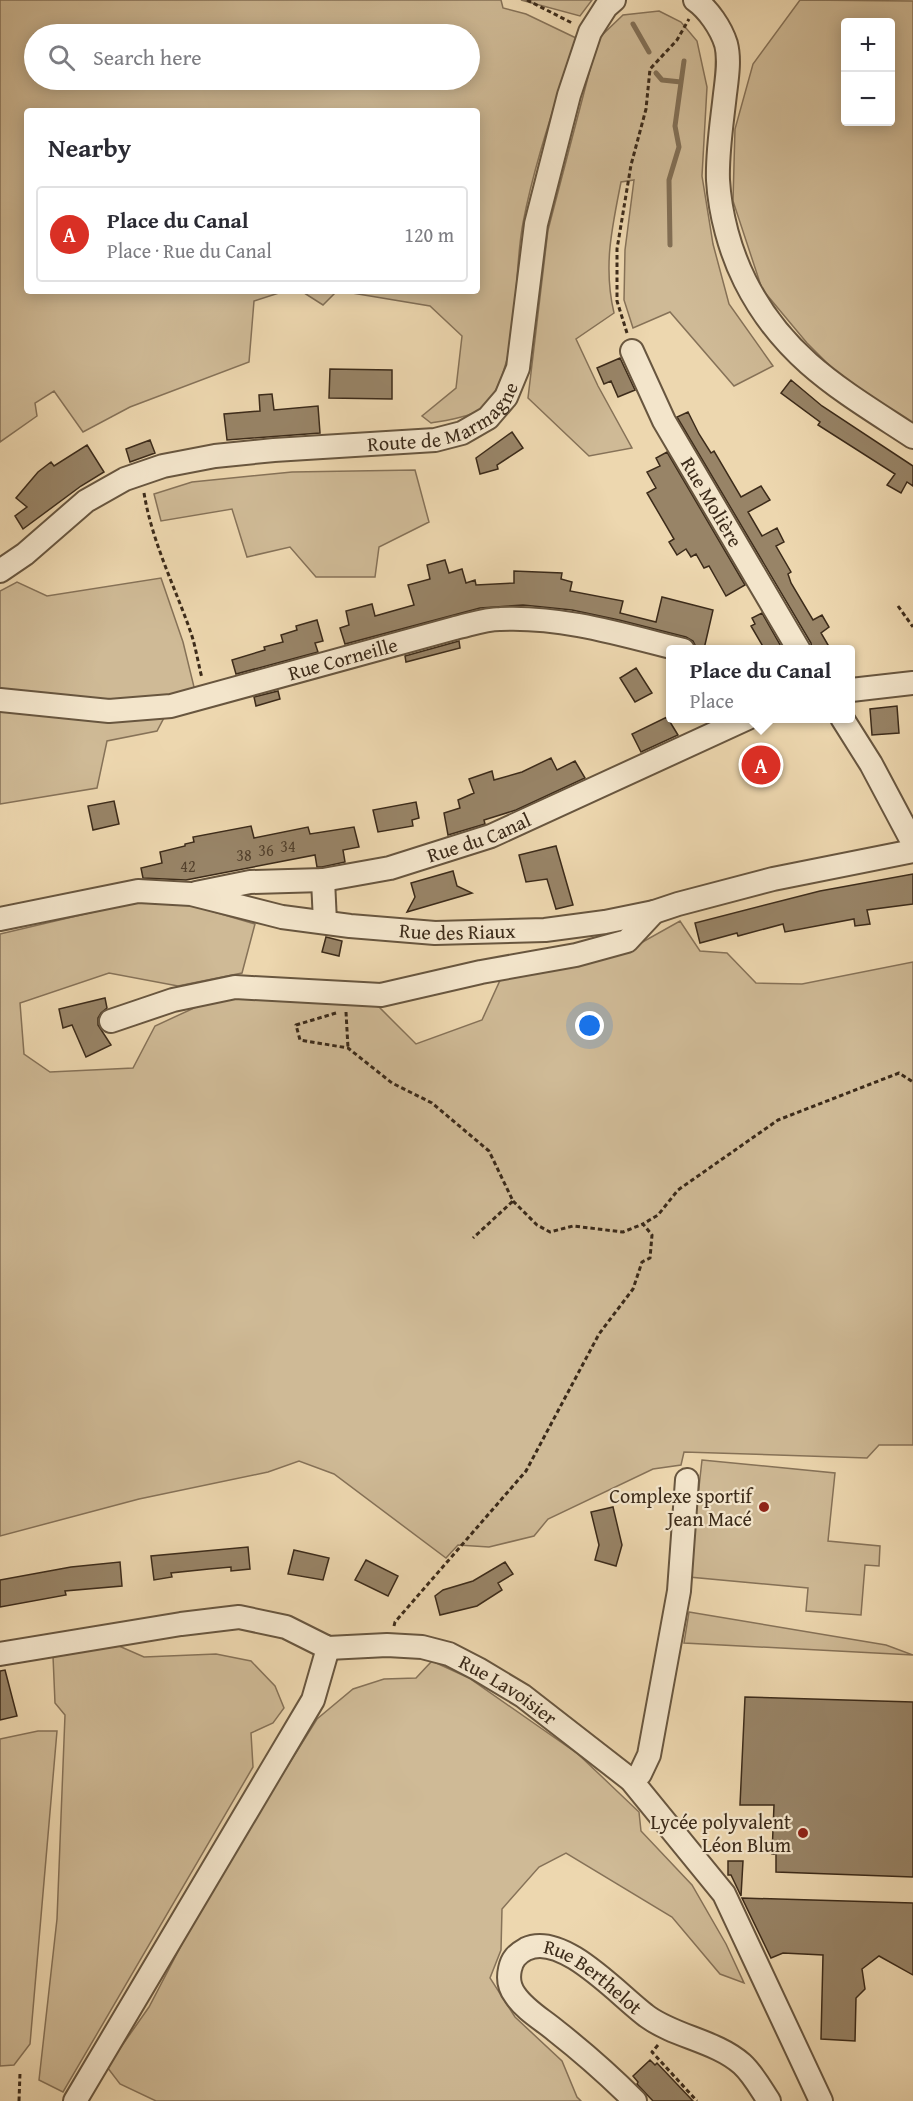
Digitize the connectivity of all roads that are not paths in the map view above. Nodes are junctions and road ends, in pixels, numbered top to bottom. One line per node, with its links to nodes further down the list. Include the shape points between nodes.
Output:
1 (614, 0): 5 (street, Route de Marmagne, via 590,32 569,95 536,224 518,368 506,397 488,418 435,440 274,450 163,466 124,480 86,501)
2 (696, 1): 4 (street, via 712,18 726,44 728,71 718,179 729,240 745,280 790,348 831,383)
3 (632, 351): 6 (street, Rue Molière, via 664,421)
4 (913, 437)
5 (0, 571)
6 (796, 645)
7 (666, 646): 10 (street, Rue Corneille, via 585,625 497,619 171,706 109,711)
8 (913, 683): 9 (street)
9 (855, 690)
10 (0, 700)
11 (737, 723): 15 (street, Rue du Canal, via 491,836 390,868)
12 (845, 723): 13 (street)
13 (913, 843)
14 (913, 851): 17 (street, Rue des Riaux, via 773,879)
15 (323, 880): 16 (street, Rue du Canal, via 250,882); 19 (street)
16 (191, 894): 18 (street, Rue des Riaux, via 138,891); 19 (street, Rue des Riaux, via 282,917)
17 (654, 912): 19 (street, Rue des Riaux, via 546,930 435,933); 20 (street, via 627,941 381,995 235,987 174,1000)
18 (0, 919)
19 (325, 922)
20 (111, 1021)
21 (687, 1480): 24 (street, via 679,1591 649,1755 640,1774)
22 (328, 1648): 23 (street, Rue Lavoisier, via 286,1627 239,1617); 24 (street, Rue Lavoisier, via 387,1645 422,1647 449,1654 523,1696); 25 (street, via 313,1700)
23 (0, 1654)
24 (631, 1780): 28 (street, Rue Lavoisier, via 724,1894)
25 (75, 2101)
26 (635, 2101): 27 (street, Rue Berthelot, via 514,1994 508,1979 517,1954 534,1945 564,1951 648,2017 742,2064)
27 (769, 2101)
28 (821, 2101)

